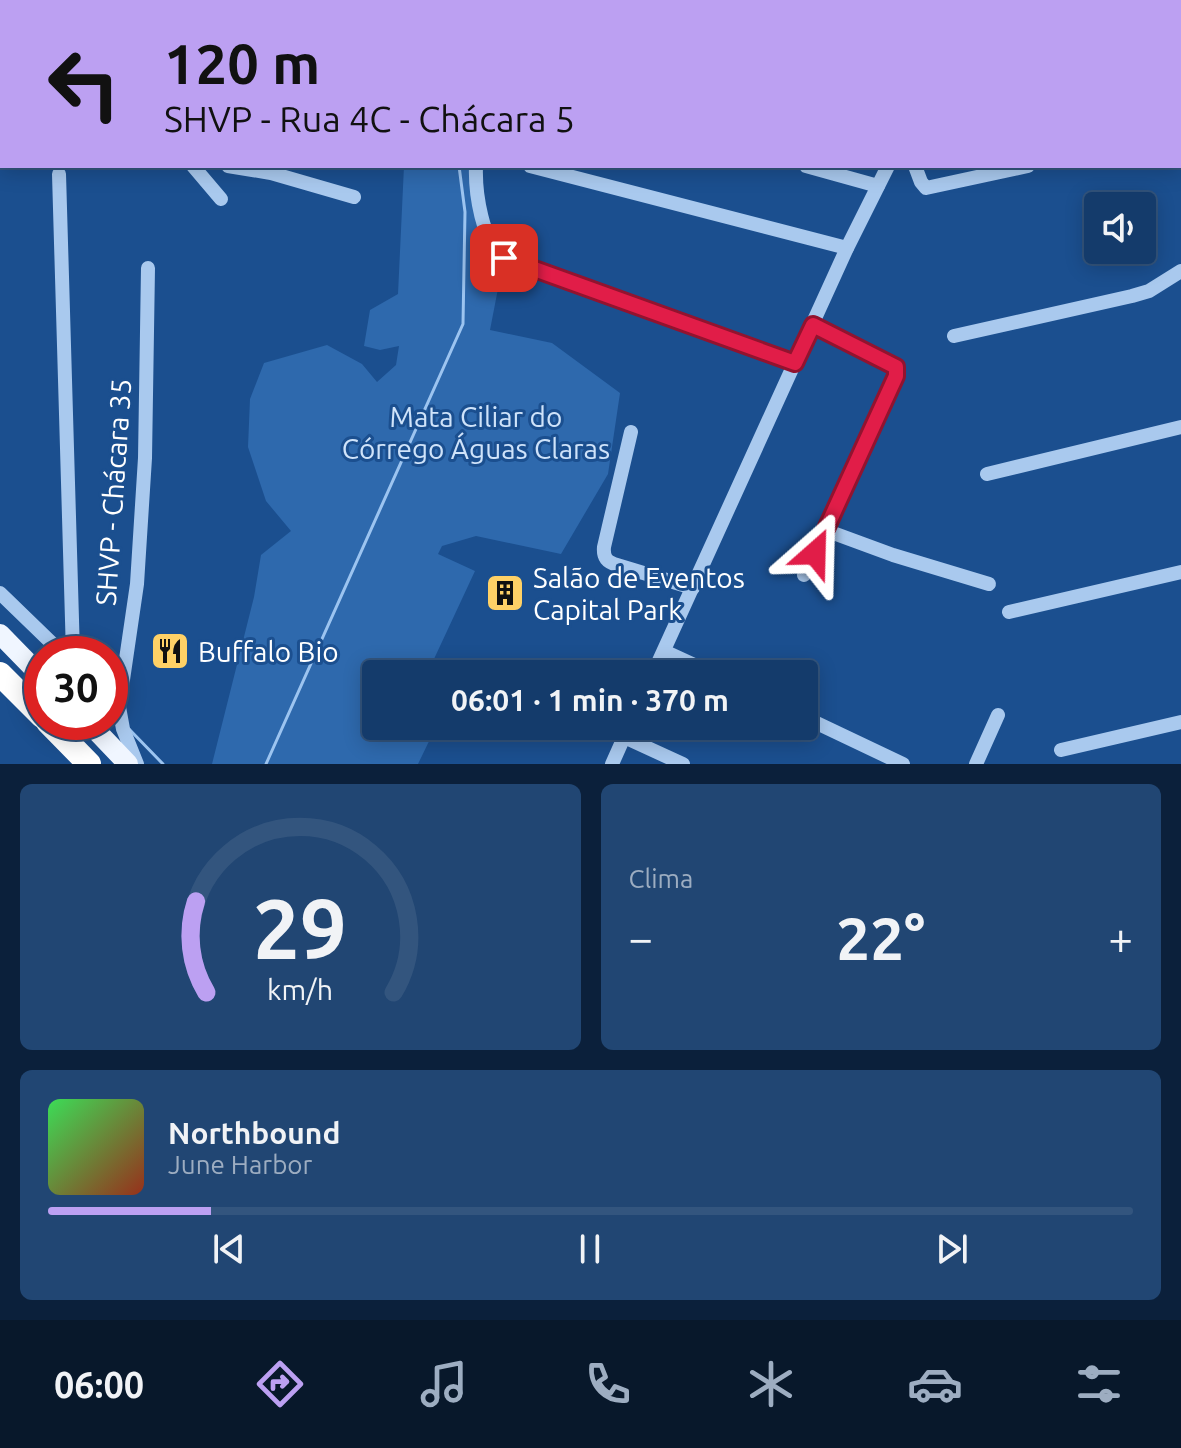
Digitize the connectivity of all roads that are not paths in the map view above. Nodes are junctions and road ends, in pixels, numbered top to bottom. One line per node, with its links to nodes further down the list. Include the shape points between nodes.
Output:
1 (195, 168): 12 (street)
2 (240, 168): 11 (street)
3 (476, 168): 18 (street, via 489,241 504,258)
4 (538, 168): 13 (street)
5 (813, 168): 10 (street)
6 (887, 168): 10 (street)
7 (916, 168): 8 (street, via 926,188)
8 (1019, 168)
9 (59, 174): 31 (street, SHVP - Chácara 35)
10 (878, 186): 13 (street)
11 (354, 197)
12 (221, 199)
13 (847, 248): 16 (street)
14 (148, 268): 32 (street, SHVP - Chácara 35, via 145,458 137,584)
15 (1181, 271): 17 (street, via 1132,296)
16 (813, 325): 18 (street); 22 (street, via 891,363 897,372)
17 (954, 336)
18 (795, 363): 26 (street)
19 (1181, 427): 21 (street)
20 (631, 432): 26 (street, via 604,556)
21 (987, 474)
22 (825, 530): 24 (street); 25 (street)
23 (1181, 572): 28 (street)
24 (804, 575)
25 (989, 584)
26 (693, 588): 33 (street)
27 (0, 593): 30 (street)
28 (1009, 612)
29 (0, 634): 34 (main road)
30 (44, 636)
31 (72, 636)
32 (127, 636)
33 (664, 651): 35 (street); 36 (street)
34 (24, 659)
35 (660, 660)
36 (684, 660)
37 (0, 674): 38 (highway)
38 (24, 698)
39 (998, 715): 54 (street)
40 (1181, 722): 47 (street)
41 (818, 724): 53 (street)
42 (66, 740): 48 (highway)
43 (105, 740): 49 (main road)
44 (127, 740): 50 (street, SHVP - Chácara 35)
45 (622, 740): 51 (street)
46 (640, 740): 52 (street)
47 (1061, 750)
48 (89, 764)
49 (128, 764)
50 (137, 764)
51 (612, 764)
52 (683, 764)
53 (903, 764)
54 (976, 764)

